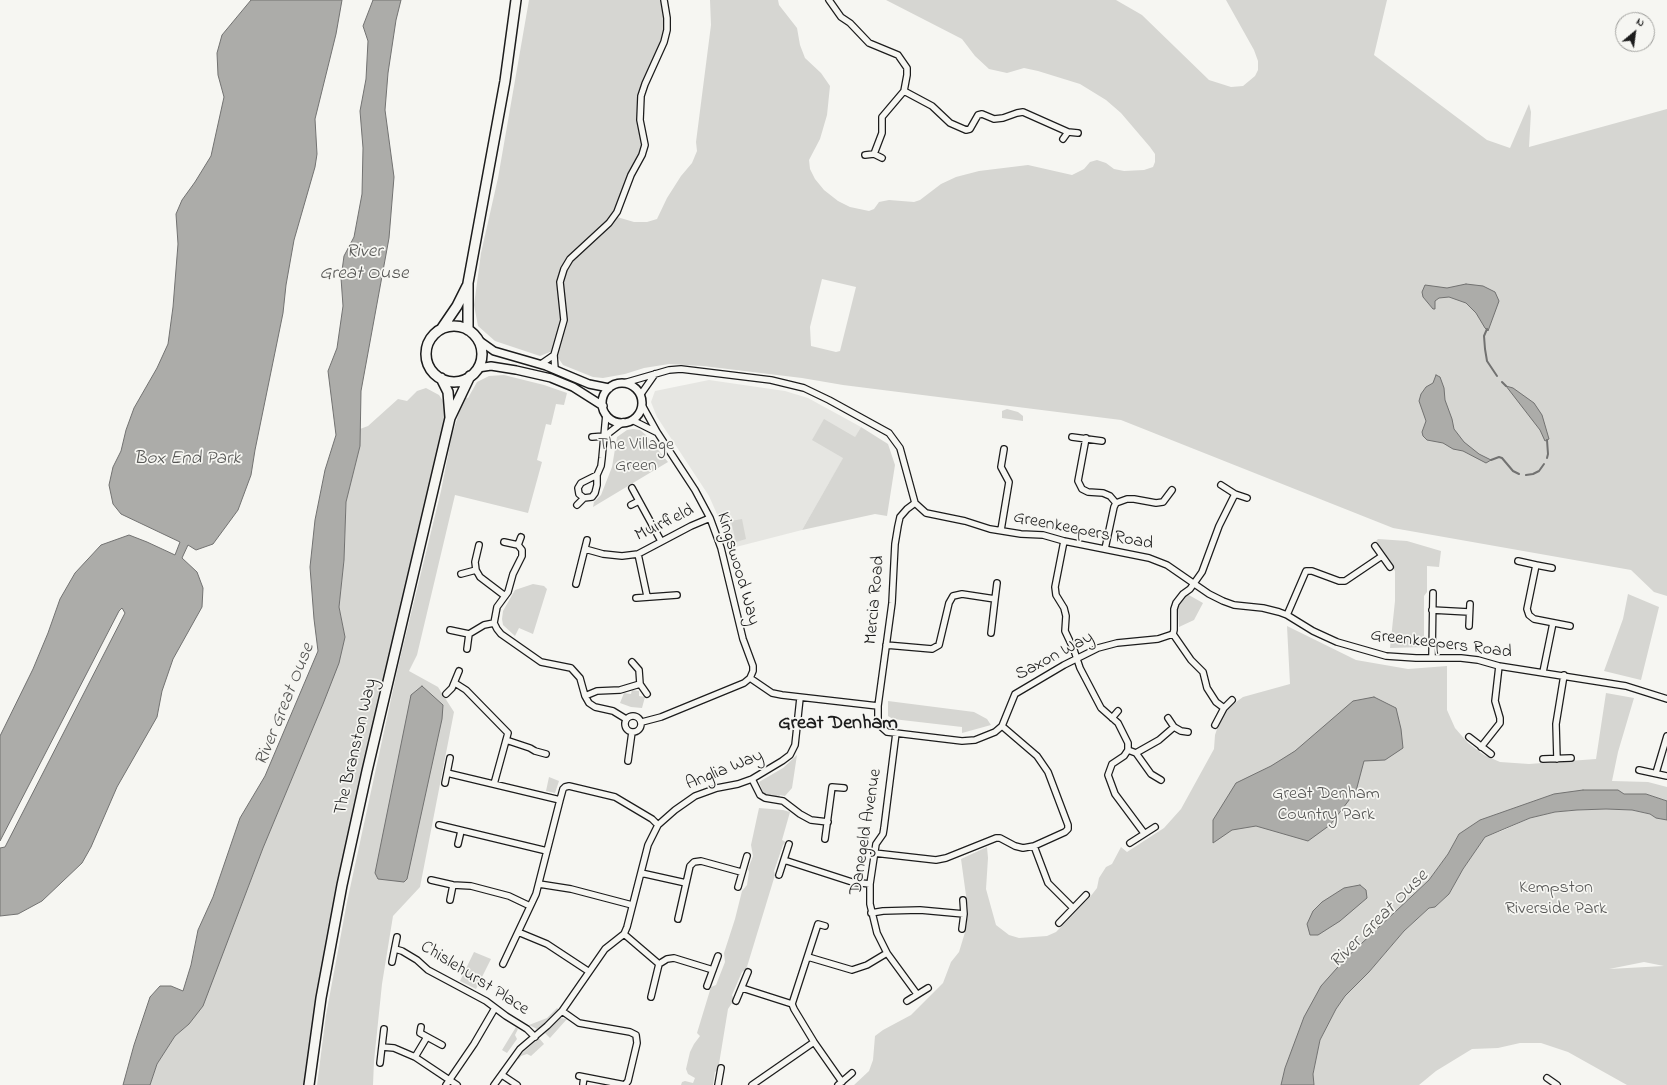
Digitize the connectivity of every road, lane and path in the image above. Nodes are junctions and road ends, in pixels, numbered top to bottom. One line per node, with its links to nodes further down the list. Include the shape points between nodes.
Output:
1 (516, 0): 11 (highway, via 505,81)
2 (664, 0): 15 (street, via 666,36 641,96 640,120 645,145 642,155 631,175 617,212 609,223 570,259 564,269 560,282 564,320)
3 (829, 0): 4 (street, via 841,17 869,43 890,51 903,60 907,68)
4 (904, 91): 5 (street, via 932,106 950,123 966,130 970,129 978,115 1003,118 1023,112); 9 (street, via 882,117 882,133)
5 (1068, 132): 6 (street); 7 (street)
6 (1078, 133)
7 (1063, 139)
8 (865, 154): 9 (street)
9 (874, 154): 10 (street)
10 (882, 158)
11 (468, 283): 12 (highway); 13 (highway)
12 (442, 328): 13 (highway, via 460,326); 21 (highway, via 435,333 426,349 429,366)
13 (468, 330): 14 (highway)
14 (477, 339): 16 (street, via 494,351); 17 (highway, via 482,353)
15 (554, 355): 16 (street); 18 (street)
16 (541, 364): 18 (street)
17 (478, 368): 20 (highway); 26 (street, via 491,366 550,378 573,387)
18 (555, 370): 23 (street, via 589,384)
19 (655, 374): 22 (street); 24 (street); 46 (street, via 681,370 771,380 804,388 829,400 880,427 896,440 906,466)
20 (470, 376): 21 (highway, via 451,381); 28 (highway, The Branston Way)
21 (441, 378): 28 (highway, The Branston Way, via 448,392)
22 (624, 383): 23 (street); 24 (street, via 631,384)
23 (609, 388): 26 (street, via 605,393)
24 (640, 394): 25 (street)
25 (642, 405): 29 (street); 31 (street, Kingswood Way)
26 (603, 406): 27 (street)
27 (606, 414): 30 (street, via 616,422); 32 (street)
28 (450, 418): 220 (highway, The Branston Way, via 342,885 320,998)
29 (632, 420): 30 (street); 31 (street)
30 (623, 422): 32 (street)
31 (657, 432): 50 (street, Kingswood Way)
32 (605, 436): 33 (street); 38 (street, via 601,466)
33 (592, 437)
34 (1072, 437): 35 (street)
35 (1086, 438): 36 (street); 47 (street, via 1078,481 1088,492 1103,493)
36 (1102, 441)
37 (1004, 449): 51 (street, via 1001,467 1010,482)
38 (597, 475): 43 (street, via 595,493 592,497); 43 (street, via 580,483 579,494)
39 (1221, 485): 42 (street)
40 (632, 488): 45 (street)
41 (1172, 490): 47 (street, via 1163,502 1134,498)
42 (1235, 494): 44 (street); 72 (street, via 1219,526 1202,572)
43 (584, 498): 48 (street)
44 (1247, 498)
45 (639, 502): 49 (street); 54 (street)
46 (915, 503): 51 (street, Greenkeepers Road, via 926,513); 91 (street, Mercia Road, via 900,517 898,526)
47 (1116, 503): 61 (street)
48 (577, 505)
49 (631, 506)
50 (710, 518): 54 (street, Muirfield); 100 (street, Kingswood Way, via 753,666)
51 (1001, 530): 55 (street, Greenkeepers Road, via 1043,535)
52 (521, 537): 58 (street)
53 (587, 540): 60 (street)
54 (661, 541): 62 (street, Muirfield)
55 (1064, 541): 61 (street, Greenkeepers Road); 94 (street, via 1055,592 1064,608 1065,631)
56 (504, 542): 58 (street)
57 (479, 545): 68 (street)
58 (518, 545): 75 (street, via 522,550 522,556)
59 (1375, 546): 63 (street)
60 (585, 549): 62 (street, Muirfield, via 622,556); 71 (street)
61 (1105, 549): 72 (street, Greenkeepers Road, via 1157,561)
62 (638, 554): 76 (street)
63 (1382, 556): 66 (street); 82 (street, via 1345,581 1306,571)
64 (1518, 561): 65 (street)
65 (1536, 565): 67 (street); 84 (street, via 1527,609 1534,619)
66 (1390, 567)
67 (1552, 568)
68 (476, 570): 69 (street); 75 (street)
69 (461, 574)
70 (997, 583): 78 (street)
71 (576, 584)
72 (1194, 584): 82 (street, Greenkeepers Road, via 1234,605 1264,608); 90 (street, via 1176,603)
73 (1433, 593): 80 (street)
74 (677, 595): 76 (street)
75 (505, 596): 83 (street, via 497,607)
76 (647, 596): 77 (street)
77 (636, 598)
78 (995, 599): 88 (street); 91 (street, via 962,594 953,596 939,645 932,649)
79 (1470, 604): 81 (street)
80 (1432, 610): 81 (street); 93 (street)
81 (1469, 612): 85 (street)
82 (1287, 615): 93 (street, Greenkeepers Road, via 1324,637 1359,649 1398,658)
83 (494, 623): 89 (street, via 484,625); 105 (street, via 501,634 540,662 571,668 580,678)
84 (1553, 623): 86 (street); 98 (street)
85 (1469, 626)
86 (1570, 626)
87 (450, 630): 89 (street)
88 (991, 633)
89 (469, 634): 92 (street)
90 (1173, 634): 94 (street, Saxon Way, via 1158,639 1117,643); 110 (street, via 1203,672 1207,688 1216,702)
91 (886, 645): 109 (street, Mercia Road)
92 (467, 648)
93 (1432, 657): 96 (street, Greenkeepers Road, via 1461,658)
94 (1077, 658): 112 (street, via 1101,708); 117 (street, Saxon Way, via 1015,694)
95 (632, 662): 102 (street, via 639,670)
96 (1499, 666): 98 (street, Greenkeepers Road); 125 (street, via 1495,701 1500,723)
97 (459, 671): 101 (street)
98 (1543, 672): 99 (street, Greenkeepers Road)
99 (1564, 675): 107 (street, Greenkeepers Road, via 1626,686); 133 (street, via 1556,724)
100 (750, 678): 106 (street, via 772,693); 115 (street, via 727,691)
101 (455, 683): 103 (street); 124 (street, via 466,690 508,733)
102 (640, 684): 104 (street); 105 (street, via 620,690 597,691)
103 (446, 694)
104 (647, 694)
105 (585, 696): 114 (street, via 595,707 613,711)
106 (800, 698): 109 (street); 139 (street, Anglia Way, via 793,750 782,761)
107 (1667, 699)
108 (1232, 700): 110 (street)
109 (878, 706): 121 (street, via 878,724 887,732)
110 (1224, 708): 116 (street)
111 (1118, 711): 112 (street)
112 (1112, 718): 126 (street, via 1118,723 1128,742)
113 (1168, 718): 118 (street)
114 (626, 720): 115 (street, via 633,715 639,717); 119 (street, via 626,727)
115 (642, 722): 119 (street, via 640,730)
116 (1215, 725)
117 (1002, 726): 121 (street, via 988,736 962,741); 155 (street, via 1043,764 1068,825 1065,832)
118 (1174, 727): 120 (street); 127 (street, via 1159,740)
119 (632, 732): 134 (street)
120 (1188, 732)
121 (896, 733): 157 (street, Danegeld Avenue, via 883,834 876,844)
122 (1667, 736): 137 (street)
123 (1468, 738): 125 (street)
124 (506, 740): 128 (street); 142 (street)
125 (1481, 748): 129 (street)
126 (1128, 750): 127 (street); 150 (street, via 1112,764 1108,775 1115,794)
127 (1136, 753): 140 (street, via 1146,769)
128 (546, 754)
129 (1491, 754)
130 (450, 758): 136 (street)
131 (1571, 758): 133 (street)
132 (1543, 759): 133 (street)
133 (1557, 759)
134 (628, 761)
135 (1639, 770): 137 (street)
136 (447, 773): 141 (street); 142 (street)
137 (1656, 773): 138 (street)
138 (1667, 776)
139 (752, 779): 145 (street, via 760,795 765,798 783,801 811,820); 147 (street, Anglia Way, via 695,796)
140 (1161, 780)
141 (444, 784)
142 (494, 784): 144 (street)
143 (844, 788): 145 (street, via 832,787)
144 (560, 800): 147 (street, via 563,789 569,786 615,796 652,818); 156 (street)
145 (828, 822): 151 (street)
146 (438, 824): 149 (street)
147 (658, 825): 161 (street, Anglia Way, via 648,845)
148 (1155, 827): 150 (street)
149 (461, 831): 153 (street); 156 (street)
150 (1144, 833): 152 (street)
151 (825, 839)
152 (1130, 843)
153 (458, 844)
154 (789, 844): 159 (street)
155 (1034, 846): 157 (street, via 1023,848 996,838 936,860); 174 (street, via 1048,883)
156 (547, 850): 166 (street)
157 (874, 853): 167 (street, Danegeld Avenue)
158 (747, 856): 160 (street)
159 (784, 860): 162 (street); 167 (street, via 852,882)
160 (742, 872): 164 (street, via 701,861 694,862 690,866); 168 (street)
161 (641, 873): 164 (street); 172 (street, Anglia Way)
162 (779, 875)
163 (431, 880): 165 (street)
164 (686, 883): 177 (street)
165 (453, 884): 170 (street); 173 (street, via 508,896)
166 (539, 884): 172 (street, via 571,889); 173 (street)
167 (870, 884): 175 (street, Danegeld Avenue)
168 (738, 887)
169 (1086, 895): 174 (street)
170 (450, 900)
171 (963, 900): 176 (street)
172 (632, 905): 182 (street, Anglia Way)
173 (530, 906): 181 (street)
174 (1073, 908): 178 (street)
175 (871, 913): 176 (street, via 920,910); 185 (street, Danegeld Avenue)
176 (964, 914): 180 (street)
177 (678, 919)
178 (1059, 923)
179 (825, 926): 187 (street, via 818,924)
180 (962, 929)
181 (518, 932): 189 (street); 192 (street, via 547,944)
182 (624, 934): 190 (street); 192 (street, via 605,949)
183 (397, 937): 184 (street, Chislehurst Place)
184 (395, 949): 188 (street, Chislehurst Place); 202 (street, Chislehurst Place)
185 (887, 954): 187 (street, via 852,970); 197 (street, Danegeld Avenue)
186 (718, 956): 191 (street)
187 (808, 957): 201 (street)
188 (392, 962)
189 (503, 964)
190 (659, 964): 191 (street, via 674,958); 198 (street)
191 (713, 970): 194 (street)
192 (588, 971): 203 (street)
193 (748, 972): 195 (street)
194 (708, 986)
195 (742, 988): 199 (street); 201 (street)
196 (928, 988): 197 (street)
197 (917, 994): 200 (street)
198 (651, 997)
199 (736, 1001)
200 (907, 1001)
201 (792, 1004): 208 (street)
202 (495, 1008): 207 (street, Chislehurst Place); 217 (street)
203 (562, 1011): 207 (street); 219 (street, via 579,1023 636,1035 637,1043 626,1085 582,1076)
204 (421, 1027): 206 (street, via 420,1032)
205 (384, 1030): 210 (street)
206 (427, 1036): 209 (street); 211 (street)
207 (535, 1036): 215 (street, via 513,1058)
208 (814, 1042): 218 (street); 226 (street)
209 (442, 1045)
210 (382, 1047): 211 (street, via 394,1048); 212 (street)
211 (415, 1057): 217 (street)
212 (380, 1063)
213 (721, 1068): 225 (street)
214 (852, 1073): 218 (street)
215 (502, 1075): 223 (street); 224 (street)
216 (1547, 1078): 227 (street)
217 (449, 1079): 221 (street); 222 (street)
218 (840, 1083)
219 (583, 1084)
220 (309, 1085)
221 (446, 1085)
222 (457, 1085)
223 (494, 1085)
224 (517, 1085)
225 (719, 1085)
226 (752, 1085)
227 (1557, 1085)

